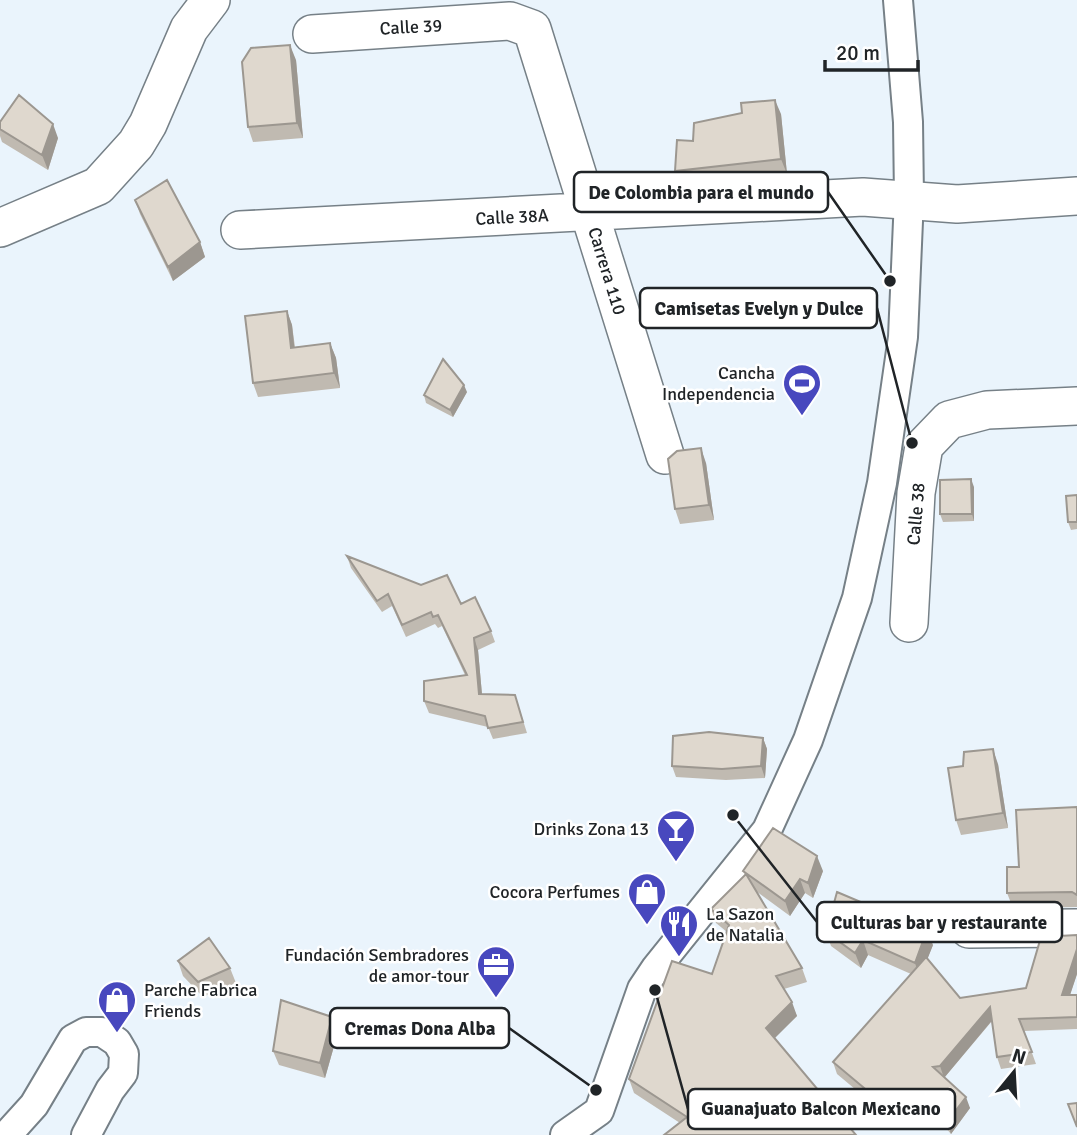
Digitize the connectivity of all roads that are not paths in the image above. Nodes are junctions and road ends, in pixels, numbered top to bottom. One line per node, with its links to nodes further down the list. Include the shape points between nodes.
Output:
1 (211, 0): 8 (street, via 189,29 136,144 98,186)
2 (898, 0): 6 (street)
3 (510, 22): 4 (street, Calle 39); 7 (street, Carrera 110, via 533,29 540,44)
4 (312, 33)
5 (1077, 196): 6 (street, Calle 38A, via 957,204)
6 (909, 198): 7 (street, Calle 38A); 17 (street, via 904,337 882,482 857,598 808,740 767,830 642,989 599,1111)
7 (589, 212): 9 (street, Calle 38A); 11 (street, Carrera 110)
8 (0, 228)
9 (240, 230)
10 (1077, 406): 12 (street, Calle 38, via 987,410 949,420 923,446)
11 (665, 455)
12 (909, 623)
13 (1077, 928): 14 (street)
14 (969, 929)
15 (7, 1135): 16 (street, via 34,1105 73,1038 103,1032 124,1054 123,1073)
16 (86, 1135)
17 (565, 1135)

